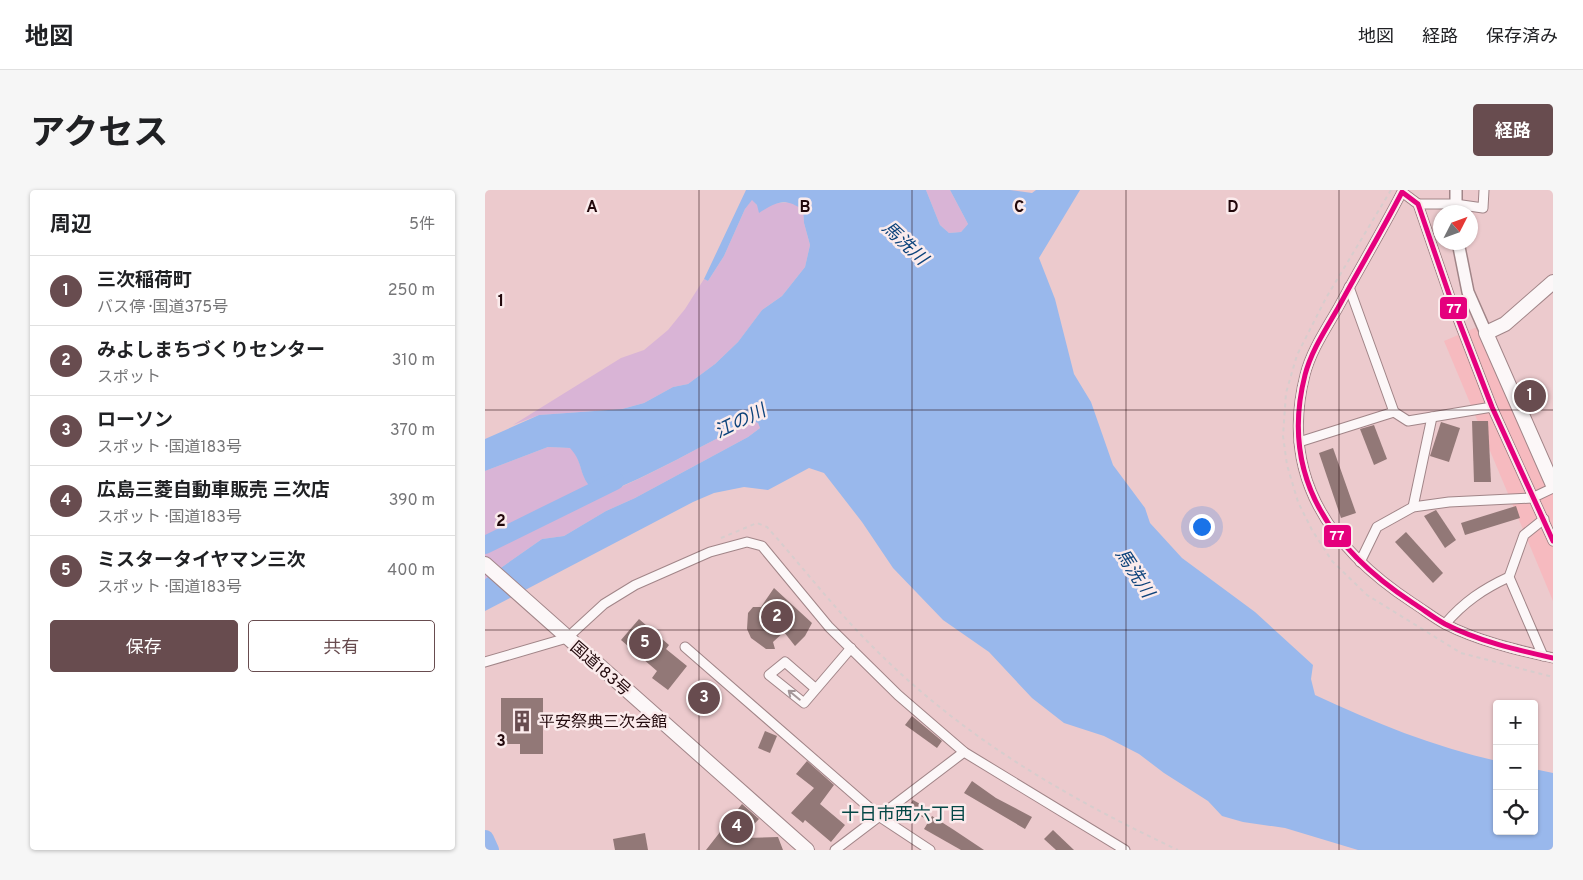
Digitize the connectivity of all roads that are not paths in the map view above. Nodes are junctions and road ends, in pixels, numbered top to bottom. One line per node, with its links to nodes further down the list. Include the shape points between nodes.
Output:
1 (1456, 190): 4 (main road)
2 (1484, 190): 6 (street, via 1483,208)
3 (1418, 204): 5 (street); 9 (street, via 1402,192); 11 (street)
4 (1456, 205)
5 (1433, 206)
6 (1478, 208)
7 (1460, 250): 10 (main road, via 1469,292)
8 (1553, 282): 10 (highway, via 1505,324)
9 (1349, 287): 12 (street); 14 (street, via 1317,344 1305,374 1299,407)
10 (1486, 332): 15 (highway)
11 (1492, 407): 13 (street); 16 (street)
12 (1395, 412): 13 (street, via 1408,421); 14 (street)
13 (1432, 417): 17 (street)
14 (1299, 442): 20 (street, via 1305,472 1322,517)
15 (1553, 486): 16 (street)
16 (1532, 498): 17 (street); 18 (street)
17 (1413, 507): 20 (street, via 1377,527)
18 (1544, 519): 19 (street); 22 (street, via 1524,535)
19 (1553, 541)
20 (1360, 562): 23 (street, via 1383,583)
21 (485, 564): 24 (highway, 国道183号)
22 (1509, 577): 23 (street, via 1462,604); 27 (street)
23 (1445, 624): 27 (street)
24 (567, 638): 26 (street, via 604,604 635,585 710,552 747,542 762,546 829,627); 29 (street); 33 (highway, 国道183号)
25 (685, 646): 32 (street)
26 (851, 648): 30 (street); 31 (street, via 898,695)
27 (1543, 656): 28 (street)
28 (1553, 658)
29 (485, 662)
30 (816, 689): 30 (street, one-way to 30, via 803,703 769,675 785,662)
31 (964, 752): 32 (street); 36 (street)
32 (880, 817): 34 (street); 35 (street)
33 (807, 850)
34 (835, 850)
35 (929, 850)
36 (1125, 850)

